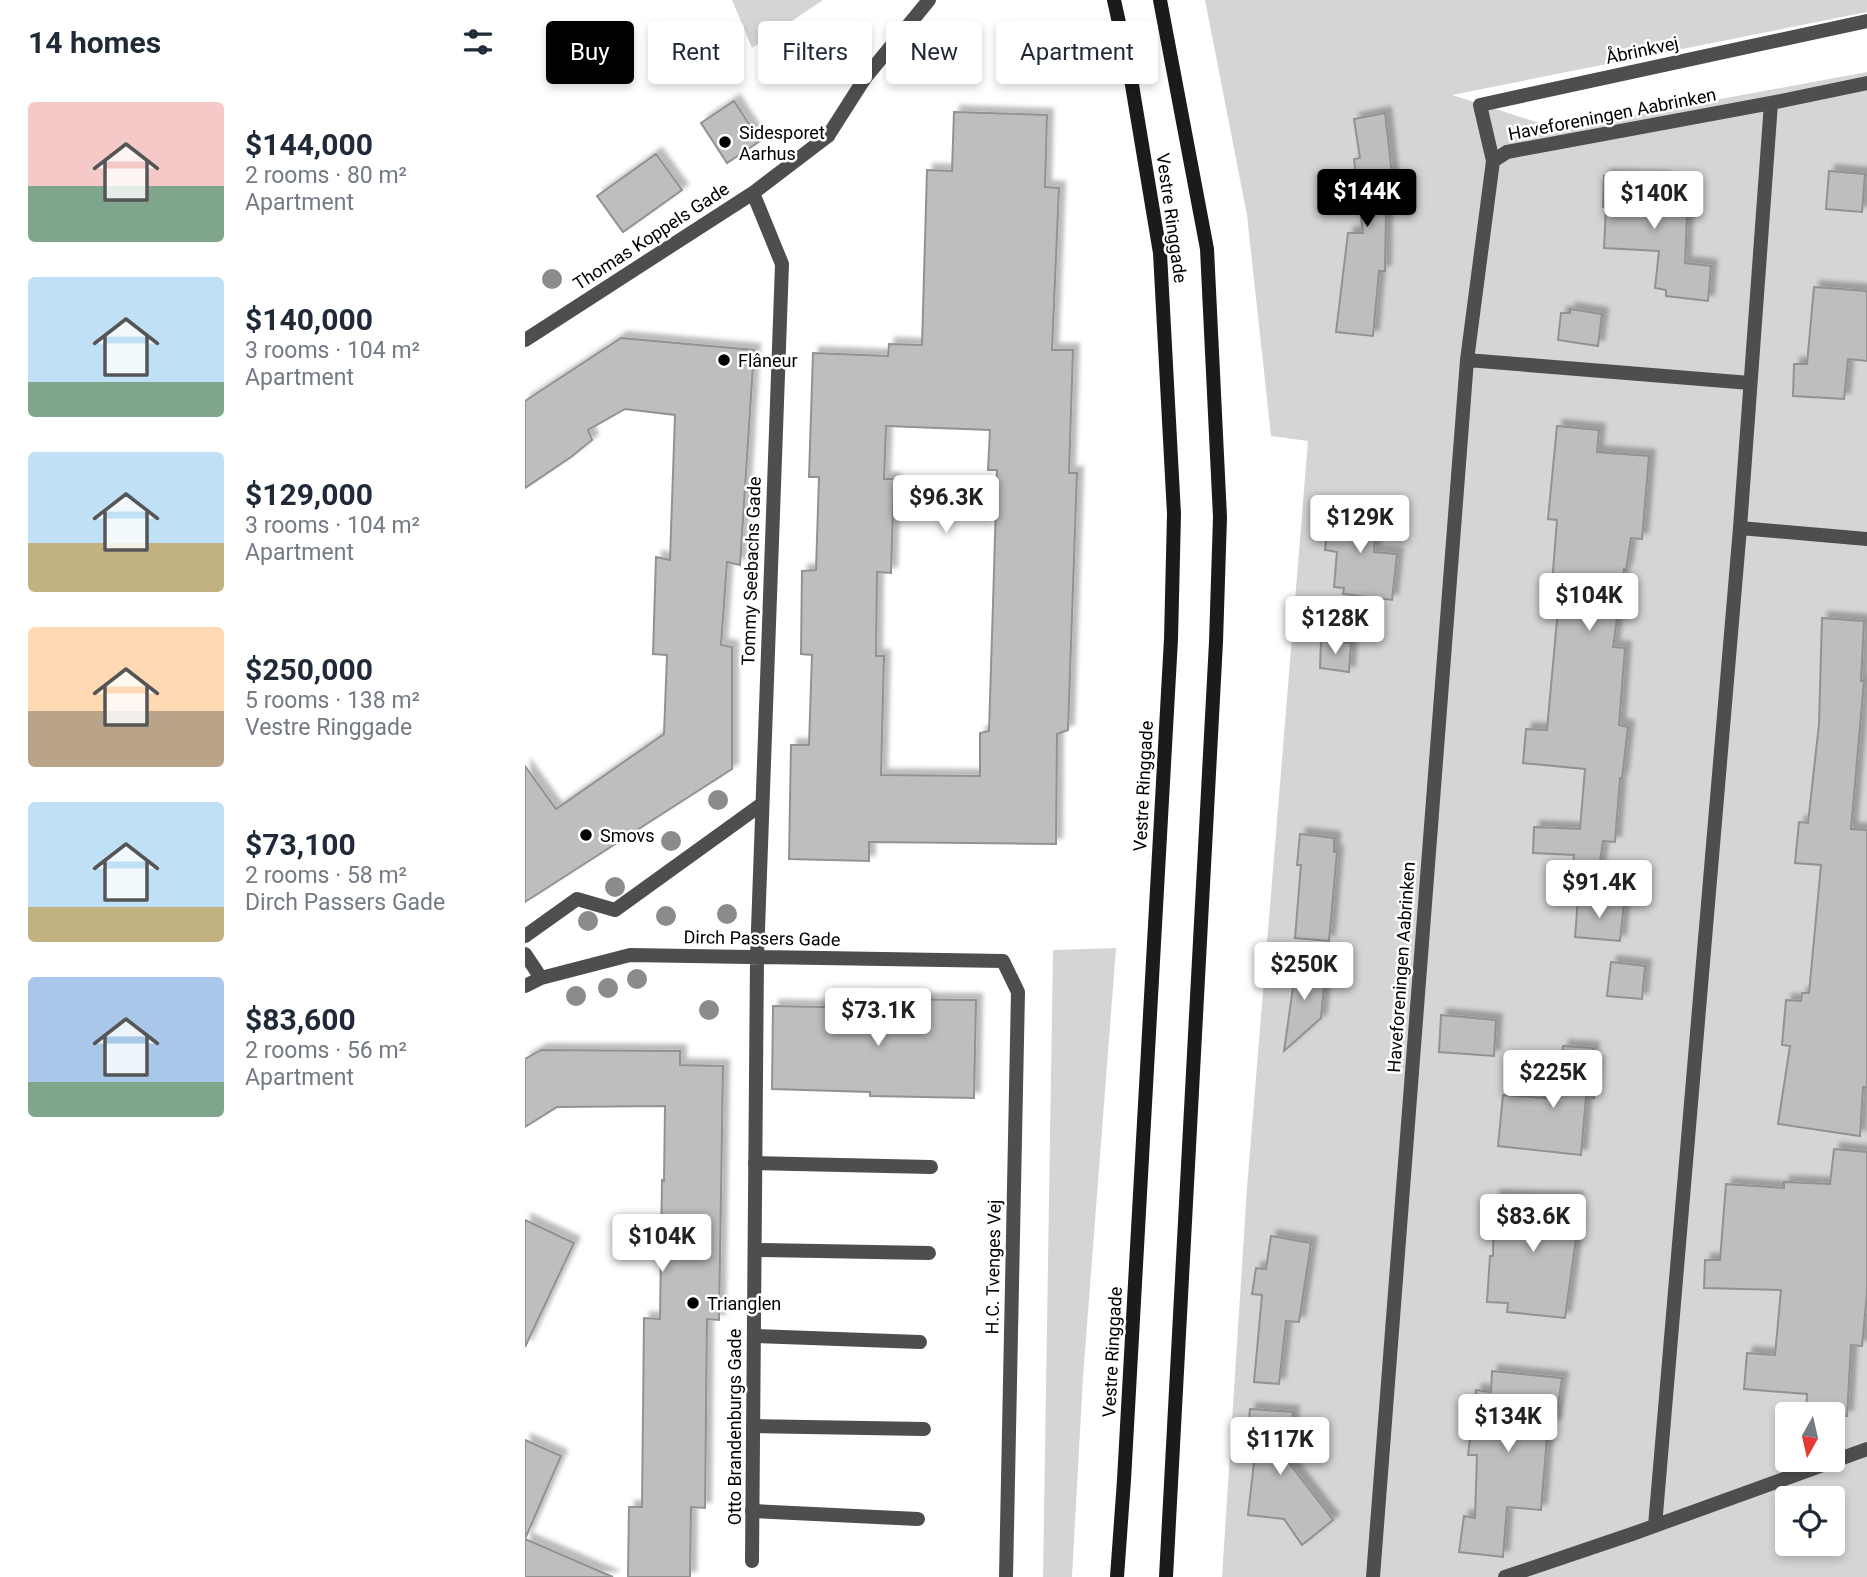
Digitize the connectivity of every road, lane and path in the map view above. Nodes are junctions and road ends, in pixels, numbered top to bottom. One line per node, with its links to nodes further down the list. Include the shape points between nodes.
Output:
1 (929, 0): 8 (street, Thomas Koppels Gade, via 865,78 828,136)
2 (1114, 0): 35 (main road, Vestre Ringgade, via 1160,253 1174,514 1171,639)
3 (1161, 5): 36 (main road, Vestre Ringgade, via 1207,249 1220,517)
4 (1867, 21): 7 (street, Åbrinkvej, via 1480,105)
5 (1867, 83): 6 (street, Haveforeningen Aabrinken)
6 (1771, 103): 7 (street, Haveforeningen Aabrinken, via 1507,152); 11 (street)
7 (1493, 161): 10 (street, Haveforeningen Aabrinken)
8 (754, 193): 9 (street, Thomas Koppels Gade); 14 (street, Tommy Seebachs Gade, via 782,264)
9 (525, 340)
10 (1467, 360): 11 (street); 37 (street, Haveforeningen Aabrinken)
11 (1750, 383): 12 (street)
12 (1740, 528): 13 (street); 32 (street)
13 (1867, 539)
14 (762, 804): 15 (street, via 615,910 577,899); 17 (street, Tommy Seebachs Gade)
15 (525, 936)
16 (525, 954): 19 (street)
17 (757, 957): 18 (street, Dirch Passers Gade); 19 (street, Dirch Passers Gade, via 630,955); 21 (street, Otto Brandenburgs Gade)
18 (1003, 961): 34 (street, H.C. Tvenges Vej, via 1018,992)
19 (541, 978): 20 (street, Dirch Passers Gade)
20 (525, 986)
21 (755, 1163): 22 (street); 23 (street, Otto Brandenburgs Gade)
22 (931, 1167)
23 (755, 1250): 24 (street); 25 (street, Otto Brandenburgs Gade)
24 (929, 1253)
25 (754, 1336): 26 (street); 27 (street, Otto Brandenburgs Gade)
26 (920, 1342)
27 (753, 1426): 28 (street); 30 (street, Otto Brandenburgs Gade)
28 (924, 1429)
29 (1867, 1449): 32 (street)
30 (753, 1511): 31 (street); 33 (street, Otto Brandenburgs Gade)
31 (918, 1519)
32 (1655, 1526): 38 (street)
33 (752, 1561)
34 (1006, 1577)
35 (1117, 1577)
36 (1166, 1577)
37 (1373, 1577)
38 (1505, 1577)

